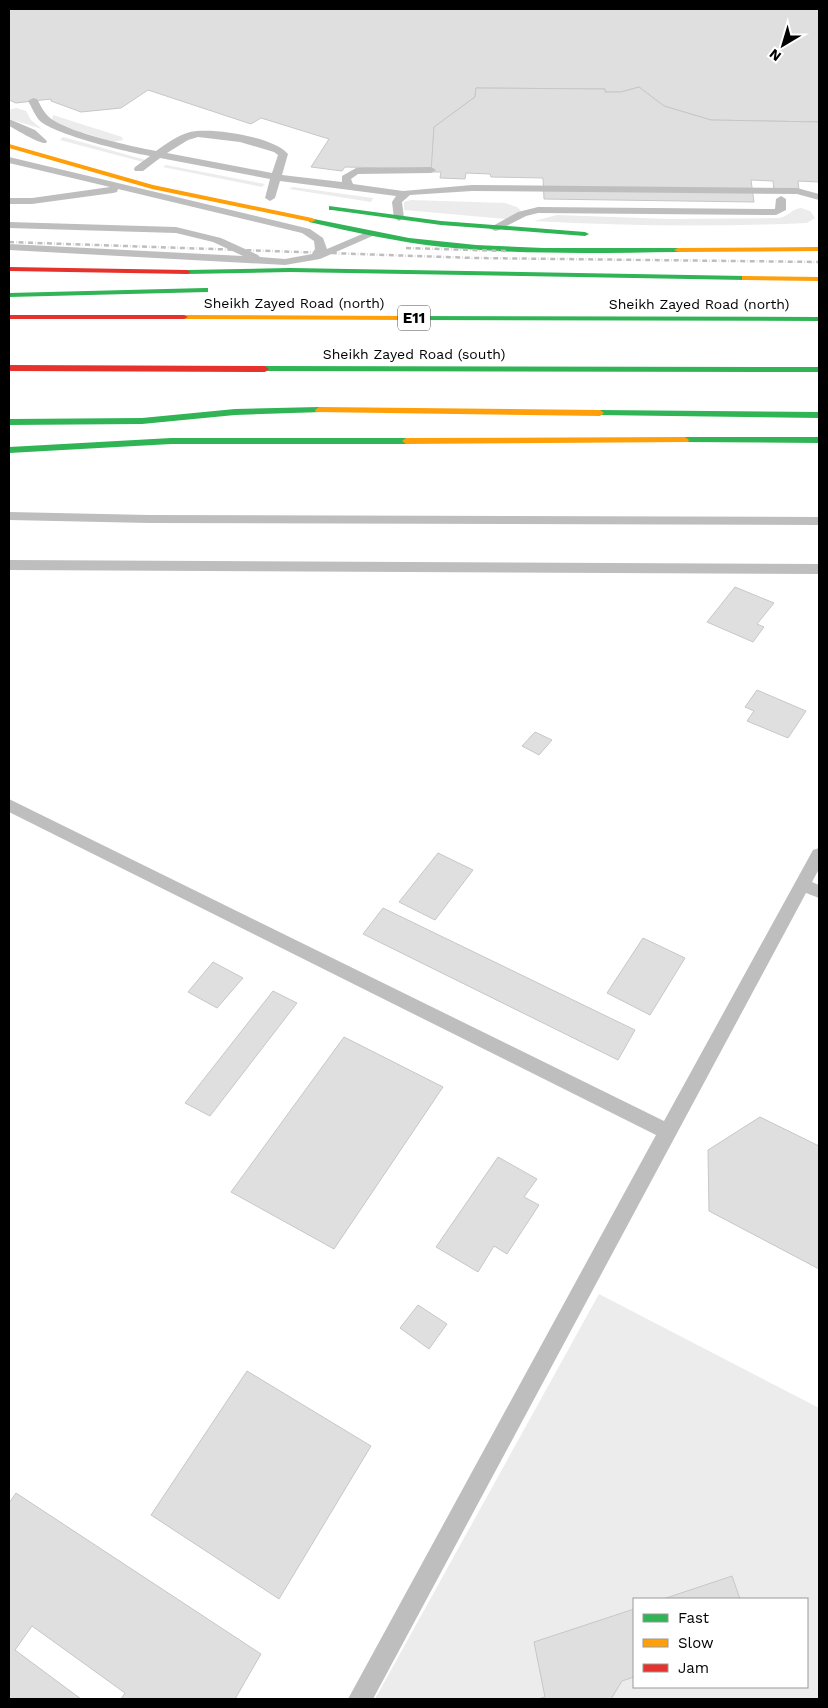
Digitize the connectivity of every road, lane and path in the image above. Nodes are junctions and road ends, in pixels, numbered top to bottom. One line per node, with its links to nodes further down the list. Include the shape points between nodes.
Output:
1 (33, 101): 6 (lane, via 43,118 56,127)
2 (9, 122): 4 (lane, via 32,132)
3 (9, 131): 4 (main road)
4 (46, 143)
5 (9, 146): 25 (main road, via 152,187)
6 (126, 147): 7 (lane)
7 (162, 153): 9 (lane); 12 (lane); 12 (lane, via 190,135 212,134 281,150)
8 (9, 160): 14 (lane)
9 (135, 168): 11 (main road)
10 (431, 170): 13 (lane, via 361,170 348,176 346,181)
11 (155, 173)
12 (278, 174): 13 (lane); 18 (lane)
13 (350, 186): 16 (lane)
14 (132, 190): 20 (lane); 28 (lane, via 306,231 319,240 320,249)
15 (456, 191): 16 (lane); 17 (lane, via 486,188 788,191); 19 (lane, via 478,196)
16 (404, 194): 22 (lane, via 397,202)
17 (818, 197): 19 (lane)
18 (270, 198)
19 (781, 199): 24 (lane, via 781,210 776,212 538,210)
20 (9, 201)
21 (318, 206): 22 (main road)
22 (400, 218): 24 (main road)
23 (9, 225): 30 (lane, via 182,231 217,240)
24 (495, 228): 25 (main road, via 593,234 523,238 403,227)
25 (371, 234): 27 (main road, via 450,245 543,251); 28 (lane)
26 (9, 247): 30 (lane)
27 (819, 249)
28 (316, 257): 30 (lane)
29 (9, 262): 32 (main road)
30 (263, 262)
31 (9, 269): 32 (main road)
32 (168, 272): 33 (main road, via 290,270)
33 (819, 279)
34 (9, 280): 35 (main road)
35 (233, 283)
36 (219, 290): 37 (main road)
37 (9, 295)
38 (9, 317): 39 (main road, Sheikh Zayed Road (north) / E11)
39 (819, 319)
40 (9, 368): 41 (main road, Sheikh Zayed Road (south))
41 (819, 370)
42 (9, 414): 44 (main road)
43 (819, 415): 44 (main road, via 286,410)
44 (185, 417): 45 (main road, via 121,422); 46 (main road)
45 (9, 422)
46 (582, 425)
47 (62, 436): 49 (main road)
48 (819, 440): 49 (main road)
49 (171, 441): 50 (main road)
50 (9, 450)
51 (9, 516): 52 (lane)
52 (819, 521)
53 (9, 565): 54 (lane)
54 (819, 569)
55 (9, 805): 58 (lane)
56 (819, 854): 57 (lane)
57 (811, 888): 58 (lane)
58 (668, 1132): 59 (lane)
59 (360, 1699)

